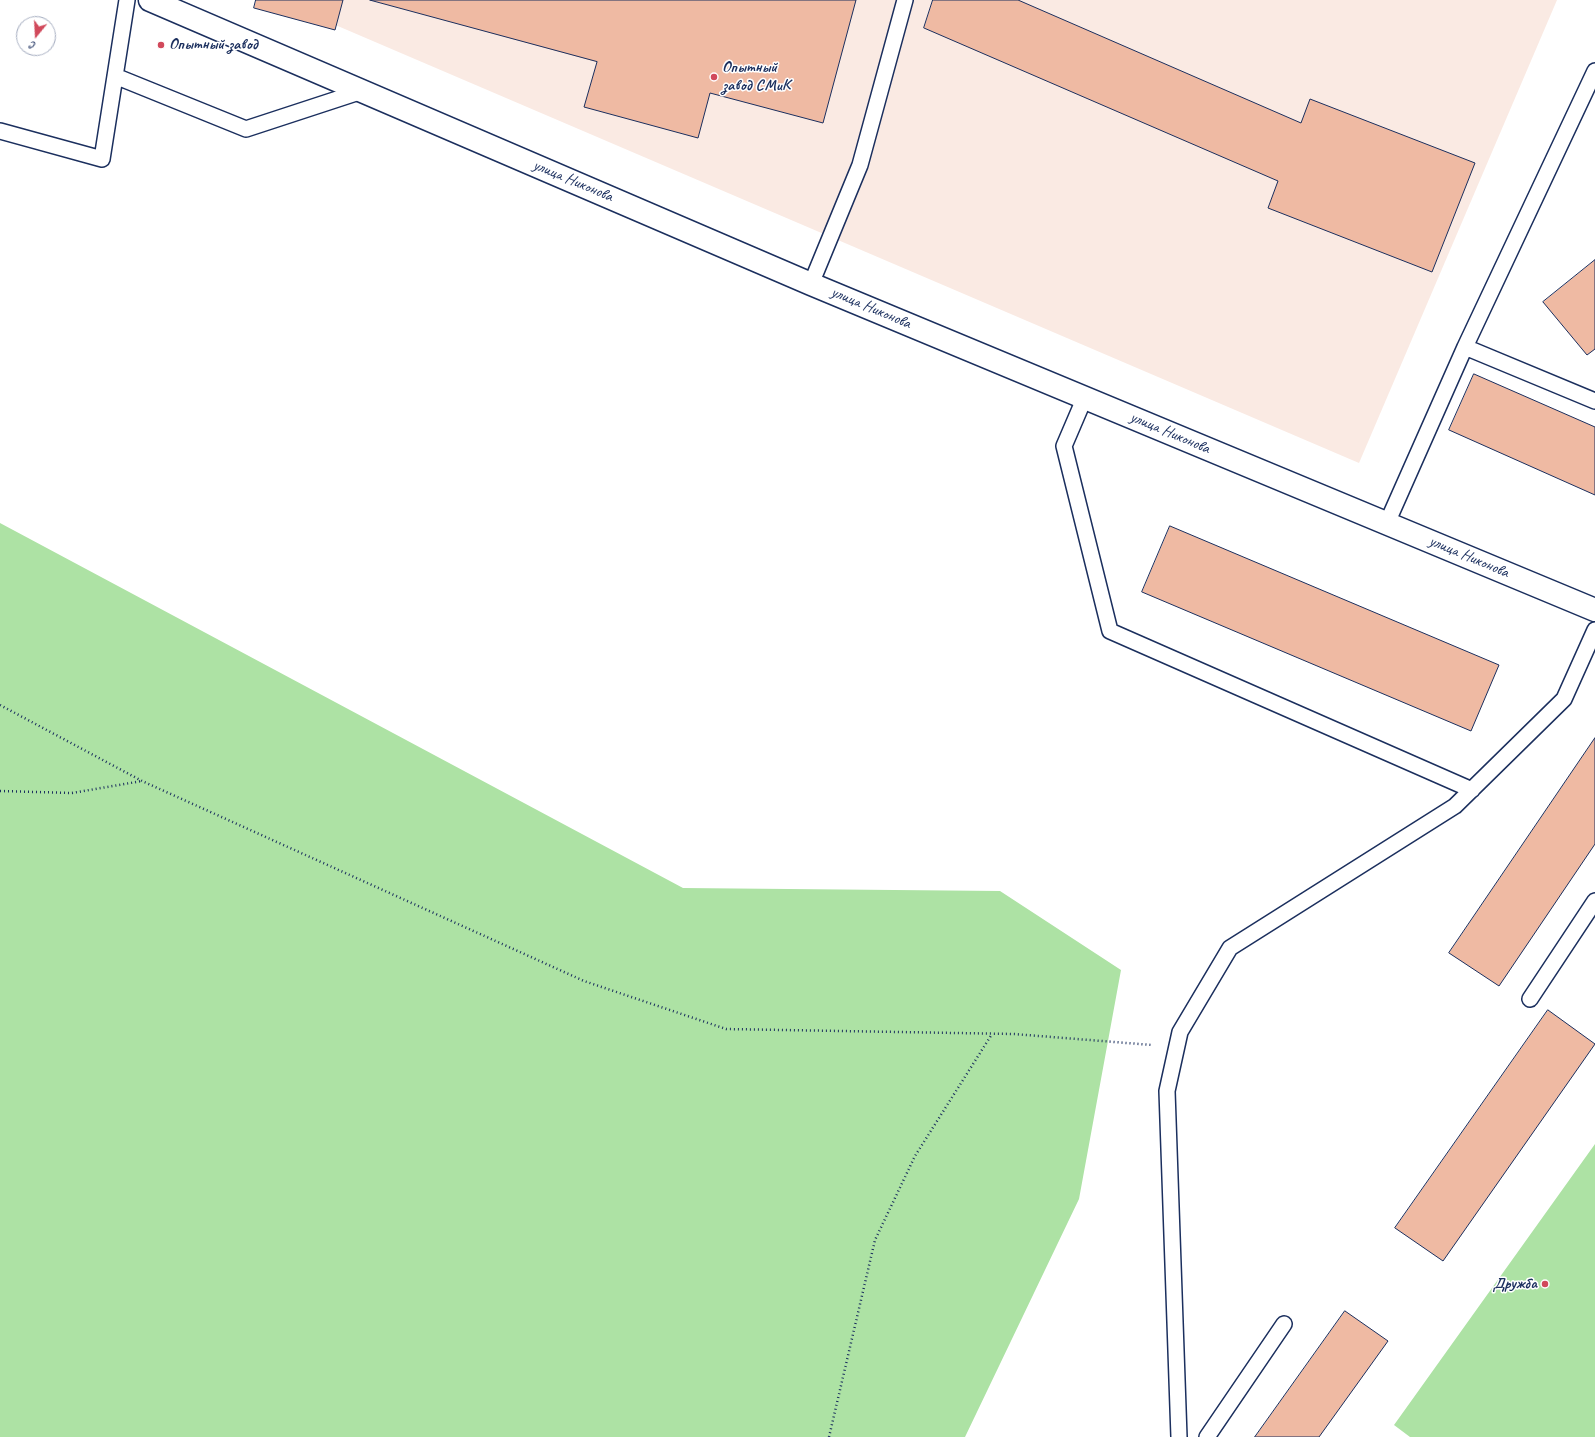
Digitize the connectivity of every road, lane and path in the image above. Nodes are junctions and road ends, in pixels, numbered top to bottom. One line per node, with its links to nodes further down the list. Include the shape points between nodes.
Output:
1 (127, 0): 5 (lane)
2 (150, 0): 6 (main road, улица Никонова)
3 (905, 0): 8 (lane, via 860,165)
4 (1595, 70): 9 (lane)
5 (115, 76): 6 (lane, via 246,130); 7 (lane, via 102,159)
6 (362, 91): 8 (main road, улица Никонова)
7 (0, 131)
8 (811, 284): 10 (main road, улица Никонова)
9 (1465, 347): 11 (lane); 12 (lane)
10 (1084, 397): 12 (main road, улица Никонова); 17 (lane, via 1064,446 1110,631)
11 (1595, 401)
12 (1387, 523): 13 (main road, улица Никонова)
13 (1595, 610)
14 (1595, 630): 17 (lane, via 1564,699)
15 (0, 705): 16 (path)
16 (142, 781): 18 (path, via 72,793); 21 (path, via 584,981 726,1028)
17 (1472, 790): 22 (lane, via 1456,806 1230,948 1180,1032)
18 (0, 791)
19 (1595, 901): 20 (lane)
20 (1530, 999)
21 (992, 1034): 22 (path); 24 (path, via 915,1156 875,1240)
22 (1177, 1047): 25 (lane, via 1167,1092)
23 (1284, 1324): 26 (lane)
24 (829, 1437)
25 (1179, 1437)
26 (1208, 1437)

